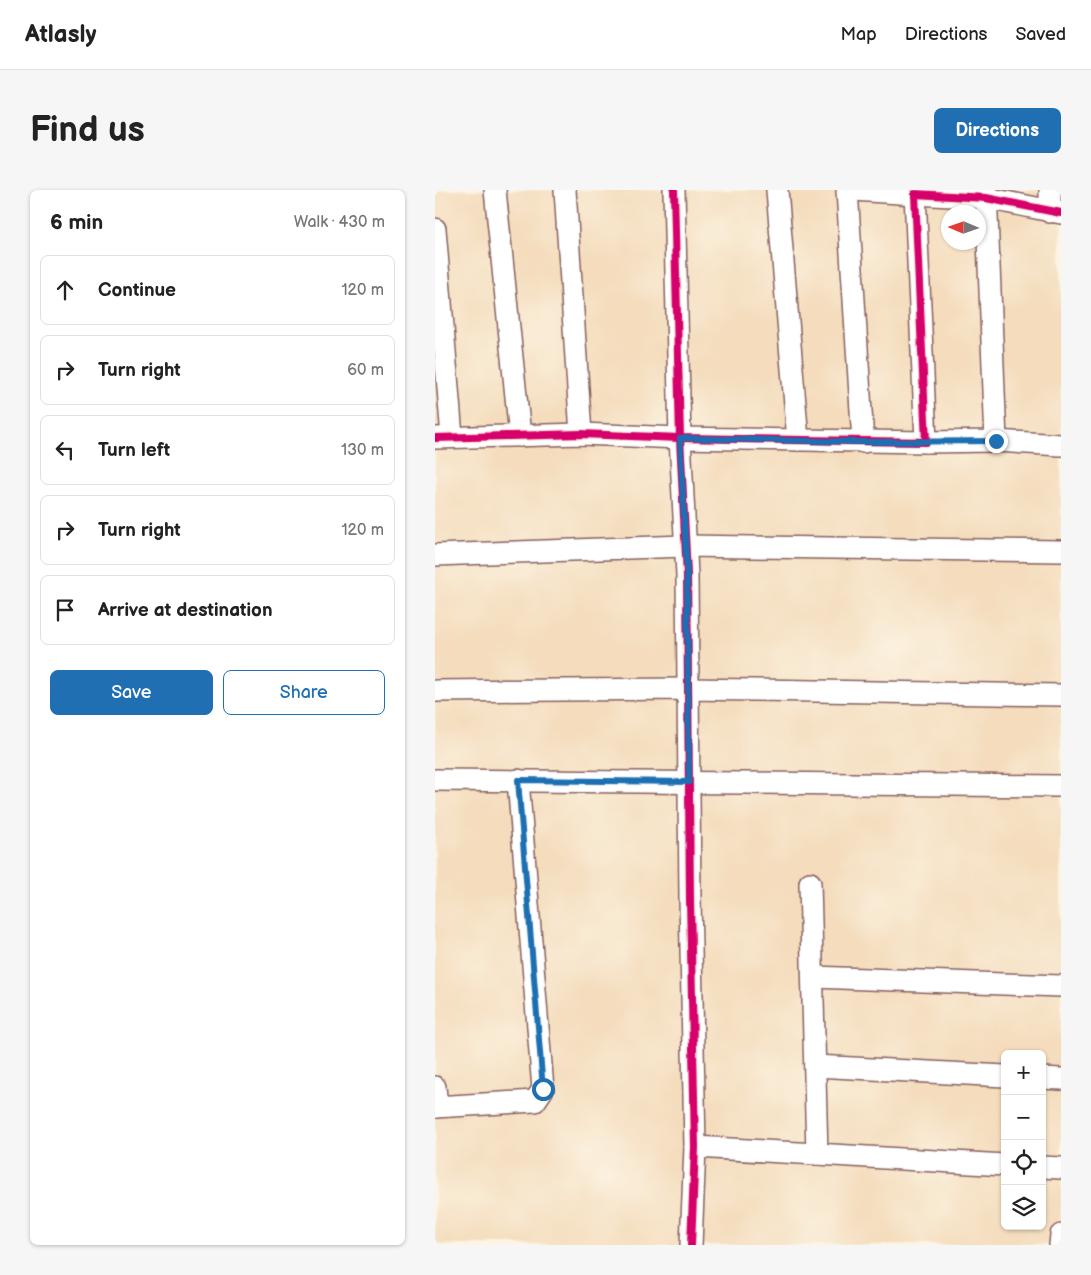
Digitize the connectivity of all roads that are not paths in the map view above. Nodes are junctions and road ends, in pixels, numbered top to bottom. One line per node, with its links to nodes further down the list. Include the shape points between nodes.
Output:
1 (495, 190): 13 (street)
2 (565, 190): 12 (street)
3 (674, 190): 15 (street)
4 (777, 190): 16 (street)
5 (847, 190): 18 (street)
6 (853, 190): 8 (street)
7 (1050, 190): 10 (street)
8 (914, 192): 9 (street); 19 (street)
9 (986, 194): 10 (street); 17 (street)
10 (1056, 212)
11 (435, 229): 14 (street)
12 (581, 434): 13 (street); 15 (street)
13 (520, 436): 14 (street)
14 (443, 438)
15 (680, 438): 16 (street); 21 (street)
16 (798, 440): 18 (street)
17 (996, 441): 19 (street); 20 (street)
18 (863, 442): 19 (street)
19 (926, 442)
20 (1061, 445)
21 (685, 546): 22 (street); 23 (street); 24 (street)
22 (1061, 551)
23 (435, 555)
24 (688, 690): 25 (street); 26 (street); 29 (street)
25 (435, 691)
26 (1061, 695)
27 (435, 780): 28 (street)
28 (518, 780): 29 (street); 38 (street, via 543,1089 535,1101)
29 (689, 782): 30 (street); 39 (street)
30 (1061, 786)
31 (810, 883): 32 (street)
32 (813, 977): 33 (street); 34 (street)
33 (1061, 986)
34 (815, 1066): 35 (street); 40 (street)
35 (1001, 1076)
36 (1046, 1078): 37 (street)
37 (1061, 1079)
38 (436, 1100)
39 (695, 1147): 40 (street); 45 (street)
40 (817, 1154): 41 (street)
41 (1001, 1164)
42 (1046, 1167): 43 (street)
43 (1061, 1168)
44 (1061, 1235): 46 (street)
45 (691, 1245)
46 (1060, 1245)

